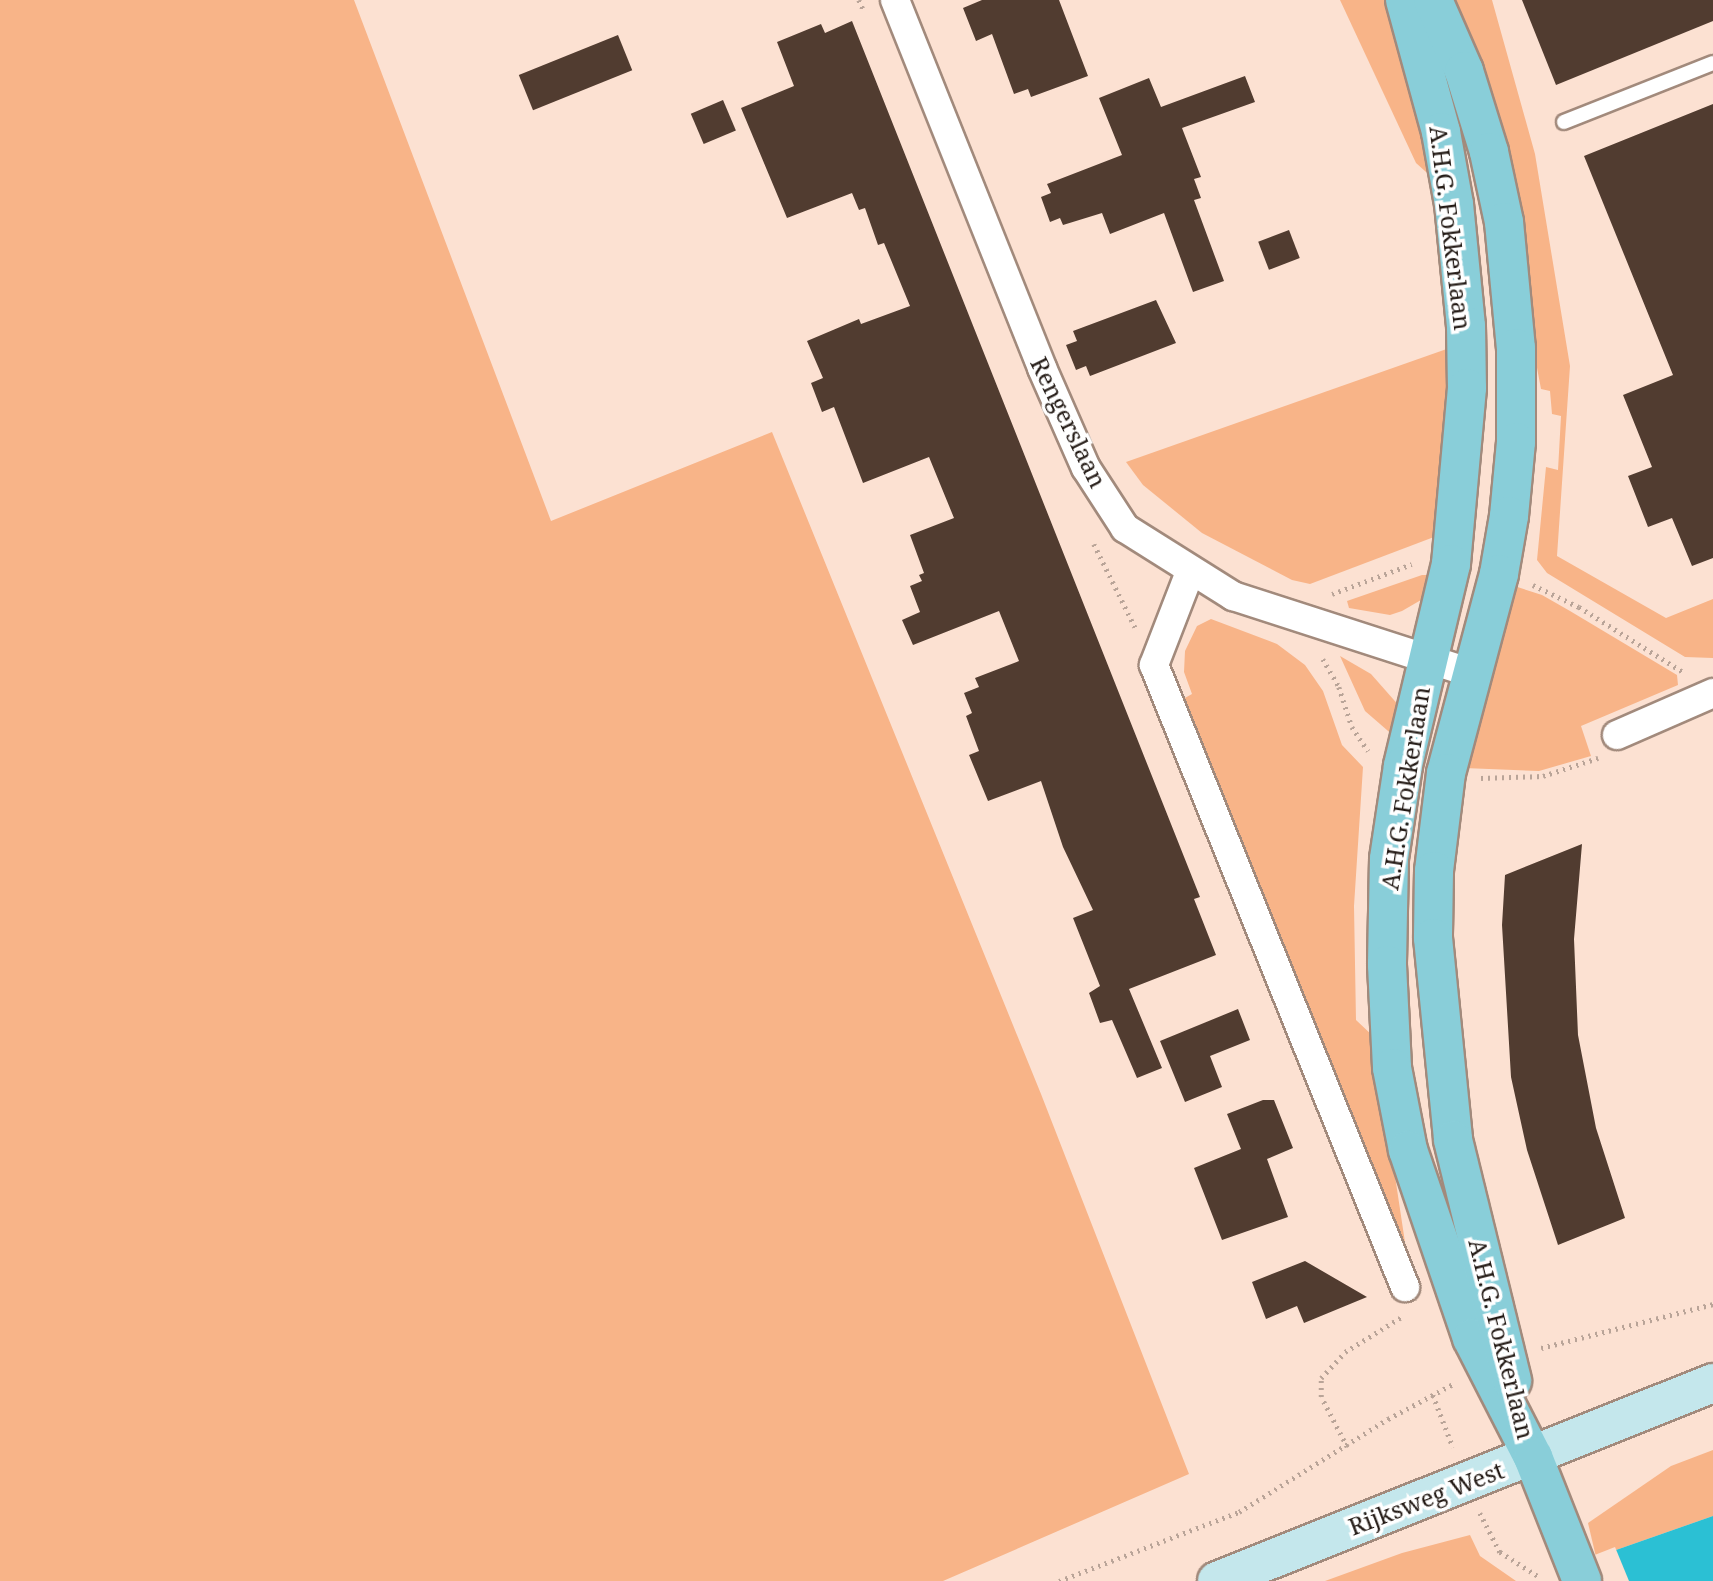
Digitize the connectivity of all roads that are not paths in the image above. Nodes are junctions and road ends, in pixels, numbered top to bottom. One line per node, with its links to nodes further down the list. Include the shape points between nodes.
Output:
1 (895, 0): 6 (street, Rengerslaan, via 1086,468 1125,528)
2 (1405, 0): 7 (main road, A.H.G. Fokkerlaan, via 1441,132 1466,326 1465,432 1456,529)
3 (1433, 0): 8 (main road, A.H.G. Fokkerlaan, via 1464,71 1489,152 1504,222 1516,348 1516,442 1509,516 1499,574)
4 (1713, 63): 5 (lane)
5 (1564, 122)
6 (1190, 572): 7 (street, Rengerslaan, via 1279,613); 11 (street, via 1154,666)
7 (1427, 657): 8 (street, Rengerslaan); 12 (main road, A.H.G. Fokkerlaan, via 1389,859 1387,965 1392,1068 1408,1150)
8 (1472, 673): 12 (main road, A.H.G. Fokkerlaan, via 1446,773 1434,871 1433,938 1453,1140)
9 (1713, 694): 10 (street)
10 (1617, 735)
11 (1405, 1287)
12 (1495, 1362): 14 (main road, A.H.G. Fokkerlaan)
13 (1713, 1383): 14 (main road, Rijksweg West)
14 (1533, 1457): 15 (main road, Rijksweg West); 16 (main road, A.H.G. Fokkerlaan)
15 (1217, 1581)
16 (1582, 1581)

